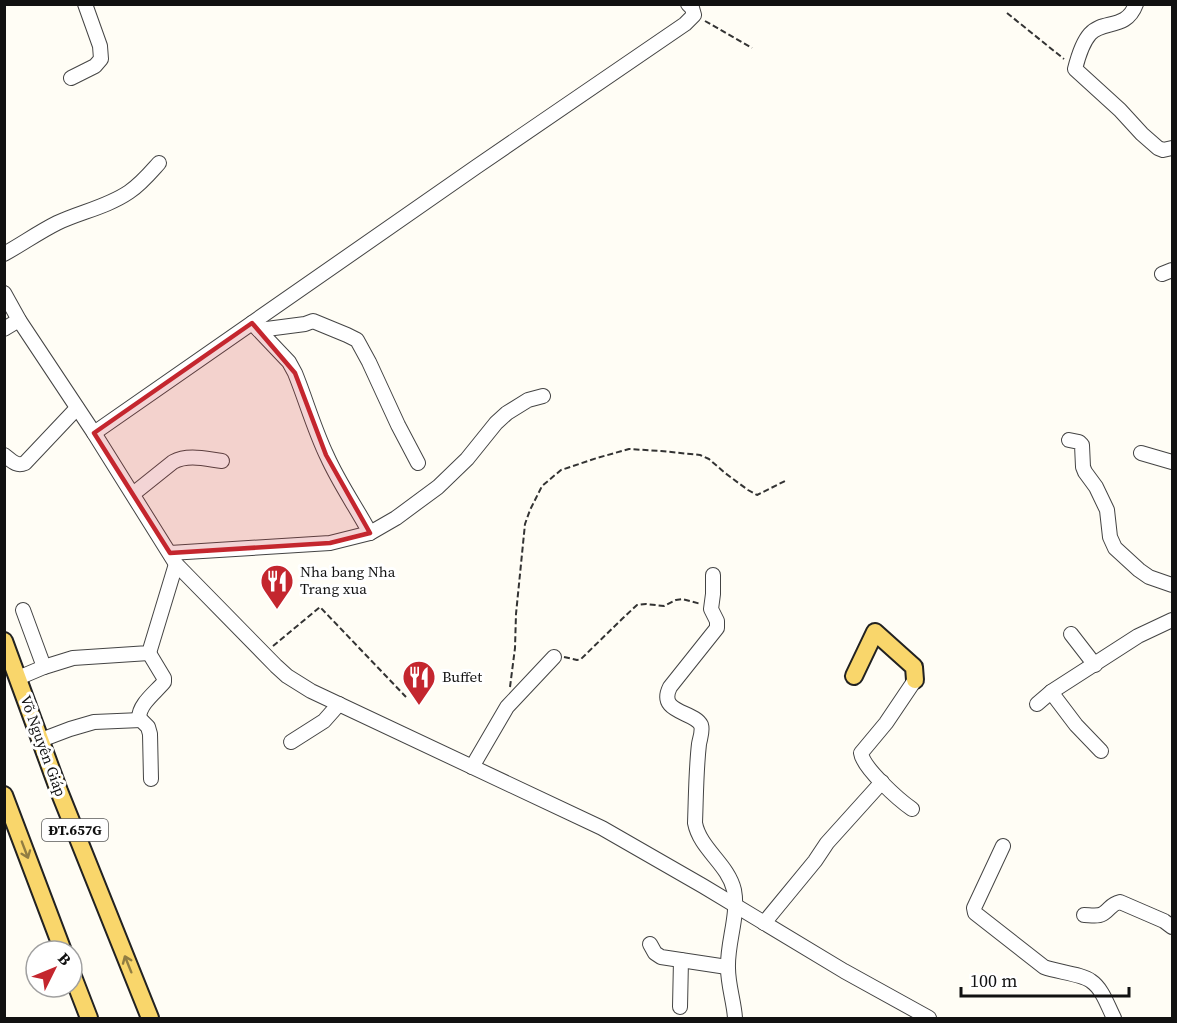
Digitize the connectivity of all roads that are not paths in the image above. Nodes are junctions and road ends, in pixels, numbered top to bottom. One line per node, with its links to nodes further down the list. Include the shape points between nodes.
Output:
1 (85, 4): 4 (street, via 101,59)
2 (1136, 4): 5 (street, via 1125,20 1090,34 1076,69 1158,148)
3 (691, 10): 10 (street, via 685,24 476,167)
4 (71, 78)
5 (1173, 148)
6 (159, 163): 7 (street, via 121,197 55,224)
7 (4, 254)
8 (4, 293): 9 (street)
9 (19, 320): 11 (street); 13 (street)
10 (256, 326): 14 (street); 20 (street, via 313,321 357,340); 22 (street, via 289,362 326,455)
11 (4, 329)
12 (543, 396): 22 (street, via 507,413 438,487)
13 (77, 408): 14 (street); 17 (street, via 25,463 15,464)
14 (94, 432): 21 (street)
15 (1069, 440): 25 (street, via 1082,445 1083,467 1102,497 1115,548 1149,577)
16 (1142, 453): 19 (street)
17 (4, 455)
18 (222, 461): 21 (street, via 180,458)
19 (1173, 462)
20 (418, 464)
21 (133, 494): 23 (street)
22 (370, 533): 23 (street, via 330,543)
23 (173, 559): 30 (street); 38 (street, via 282,671)
24 (713, 574): 50 (street, via 711,609 717,628 670,687 667,697 675,709 701,725 695,823 706,847 731,882)
25 (1173, 585)
26 (23, 610): 33 (street)
27 (1173, 620): 32 (street, via 1138,636)
28 (1071, 634): 32 (street)
29 (4, 640): 35 (main road, Võ Nguyên Giáp / ĐT.657G)
30 (148, 653): 33 (street, via 73,658); 40 (street, via 164,681 139,712)
31 (554, 657): 44 (street, via 507,707)
32 (1095, 664): 37 (street)
33 (44, 667): 35 (street)
34 (854, 676): 36 (main road, via 875,632 914,667)
35 (18, 678): 41 (main road, Võ Nguyên Giáp / ĐT.657G)
36 (915, 680): 46 (street, via 861,753)
37 (1051, 692): 39 (street); 43 (street)
38 (339, 704): 42 (street, via 324,721); 44 (street)
39 (1037, 704)
40 (141, 720): 41 (street, via 94,722); 45 (street, via 150,734)
41 (41, 740): 61 (main road, Võ Nguyên Giáp / ĐT.657G, one-way to 41)
42 (291, 742)
43 (1101, 752)
44 (471, 767): 50 (street, via 602,828)
45 (151, 779)
46 (882, 782): 48 (street); 52 (street, via 827,843)
47 (4, 795): 54 (main road, ĐT.657G, one-way to 54)
48 (912, 809)
49 (1003, 846): 64 (street, via 974,908 975,914 1044,967 1094,982)
50 (736, 906): 52 (street); 57 (street)
51 (1084, 915): 53 (street, via 1102,915 1120,902)
52 (764, 923): 63 (street)
53 (1173, 927)
54 (58, 939)
55 (650, 944): 56 (street, via 658,956)
56 (681, 960): 57 (street); 59 (street)
57 (728, 967): 62 (street)
58 (82, 999): 60 (main road)
59 (680, 1007)
60 (89, 1018)
61 (150, 1018)
62 (735, 1018)
63 (929, 1018)
64 (1114, 1018)

